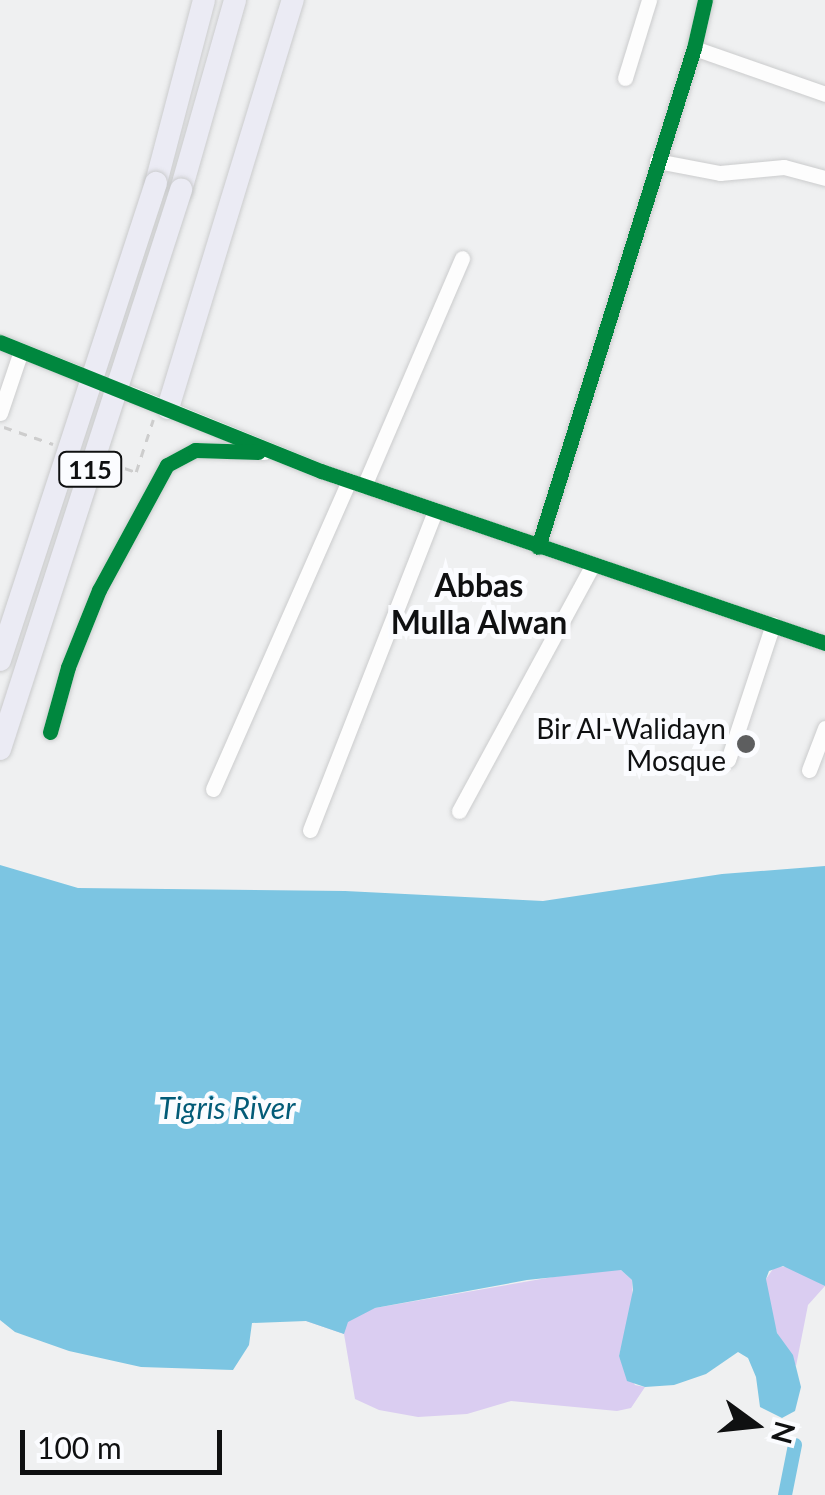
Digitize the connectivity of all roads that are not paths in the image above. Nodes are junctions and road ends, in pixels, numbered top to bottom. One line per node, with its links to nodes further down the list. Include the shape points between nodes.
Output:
1 (293, 0): 16 (highway)
2 (649, 0): 7 (street)
3 (704, 0): 6 (street)
4 (235, 5): 28 (highway, 115, bridge)
5 (202, 6): 25 (highway, 115, bridge, via 156,183)
6 (694, 48): 8 (street); 9 (street)
7 (625, 78)
8 (825, 94)
9 (657, 161): 10 (street, via 720,173 784,167); 21 (street)
10 (825, 178)
11 (462, 258): 19 (street)
12 (0, 342): 13 (street)
13 (22, 351): 14 (street); 17 (street)
14 (83, 375)
15 (124, 391): 16 (street)
16 (163, 406): 18 (street)
17 (0, 413)
18 (268, 451): 19 (street); 27 (street, via 195,450 167,465 98,590)
19 (357, 483): 20 (street); 31 (street)
20 (435, 511): 21 (street); 33 (street)
21 (538, 546): 22 (street)
22 (592, 566): 23 (street); 32 (street)
23 (773, 624): 24 (street); 29 (street)
24 (825, 643)
25 (0, 660)
26 (825, 728): 30 (street)
27 (50, 732)
28 (0, 749)
29 (728, 760)
30 (809, 770)
31 (212, 788)
32 (459, 810)
33 (310, 830)

